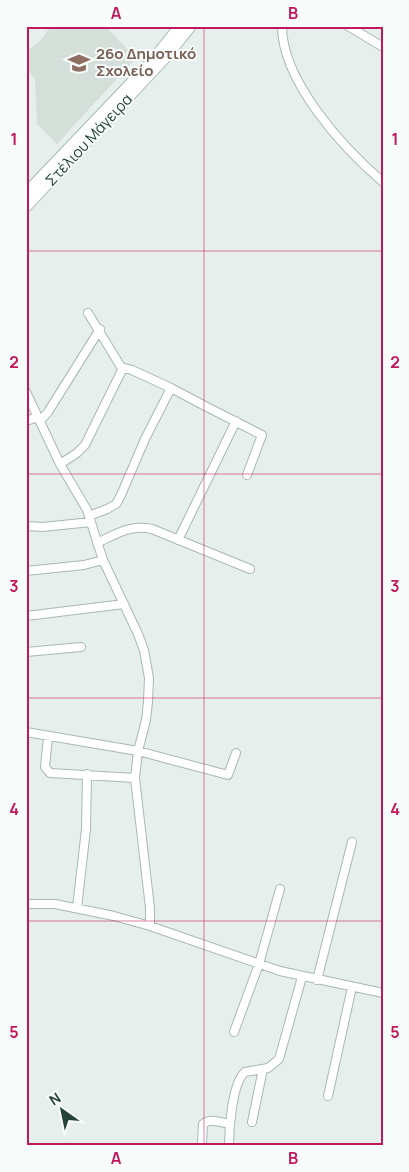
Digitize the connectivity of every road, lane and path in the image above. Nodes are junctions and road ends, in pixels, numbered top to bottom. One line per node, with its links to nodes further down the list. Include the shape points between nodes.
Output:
1 (180, 26): 7 (main road, Στέλιου Μάγειρα)
2 (191, 26): 8 (main road, Στέλιου Μάγειρα)
3 (282, 26): 6 (street, via 288,59 309,99 362,164)
4 (348, 26): 5 (street)
5 (383, 47)
6 (383, 182)
7 (26, 193)
8 (26, 207)
9 (88, 313): 10 (street)
10 (100, 329): 11 (street); 14 (street, via 48,412)
11 (123, 368): 12 (street); 17 (street, via 85,446)
12 (171, 388): 16 (street); 19 (street, via 116,504)
13 (26, 392): 14 (street)
14 (39, 419): 15 (street); 17 (street)
15 (26, 421)
16 (236, 421): 18 (street, via 262,434); 21 (street)
17 (60, 464): 19 (street)
18 (247, 475)
19 (90, 519): 20 (street, via 44,527); 22 (street)
20 (26, 526)
21 (178, 540): 22 (street, via 137,526); 24 (street)
22 (97, 543): 23 (street)
23 (104, 560): 25 (street); 26 (street)
24 (250, 569)
25 (26, 571)
26 (124, 604): 27 (street); 32 (street, via 142,642 148,672 147,709)
27 (26, 616)
28 (82, 647): 29 (street)
29 (26, 652)
30 (26, 732): 31 (street)
31 (48, 737): 32 (street); 34 (street, via 46,770 50,773)
32 (138, 751): 33 (street, via 228,775); 35 (street)
33 (236, 753)
34 (87, 774): 35 (street); 39 (street, via 86,829)
35 (135, 778): 40 (street)
36 (352, 842): 43 (street)
37 (280, 889): 41 (street)
38 (26, 904): 39 (street)
39 (77, 908): 40 (street)
40 (150, 926): 41 (street)
41 (259, 964): 42 (street); 46 (street)
42 (302, 977): 43 (street); 47 (street, via 282,1054 275,1064)
43 (317, 980): 44 (street)
44 (352, 987): 45 (street); 48 (street)
45 (383, 993)
46 (234, 1032)
47 (263, 1069): 49 (street); 50 (street, via 242,1075)
48 (328, 1096)
49 (252, 1122)
50 (230, 1124): 51 (street, via 210,1120 203,1124); 52 (street)
51 (202, 1143)
52 (229, 1146)

